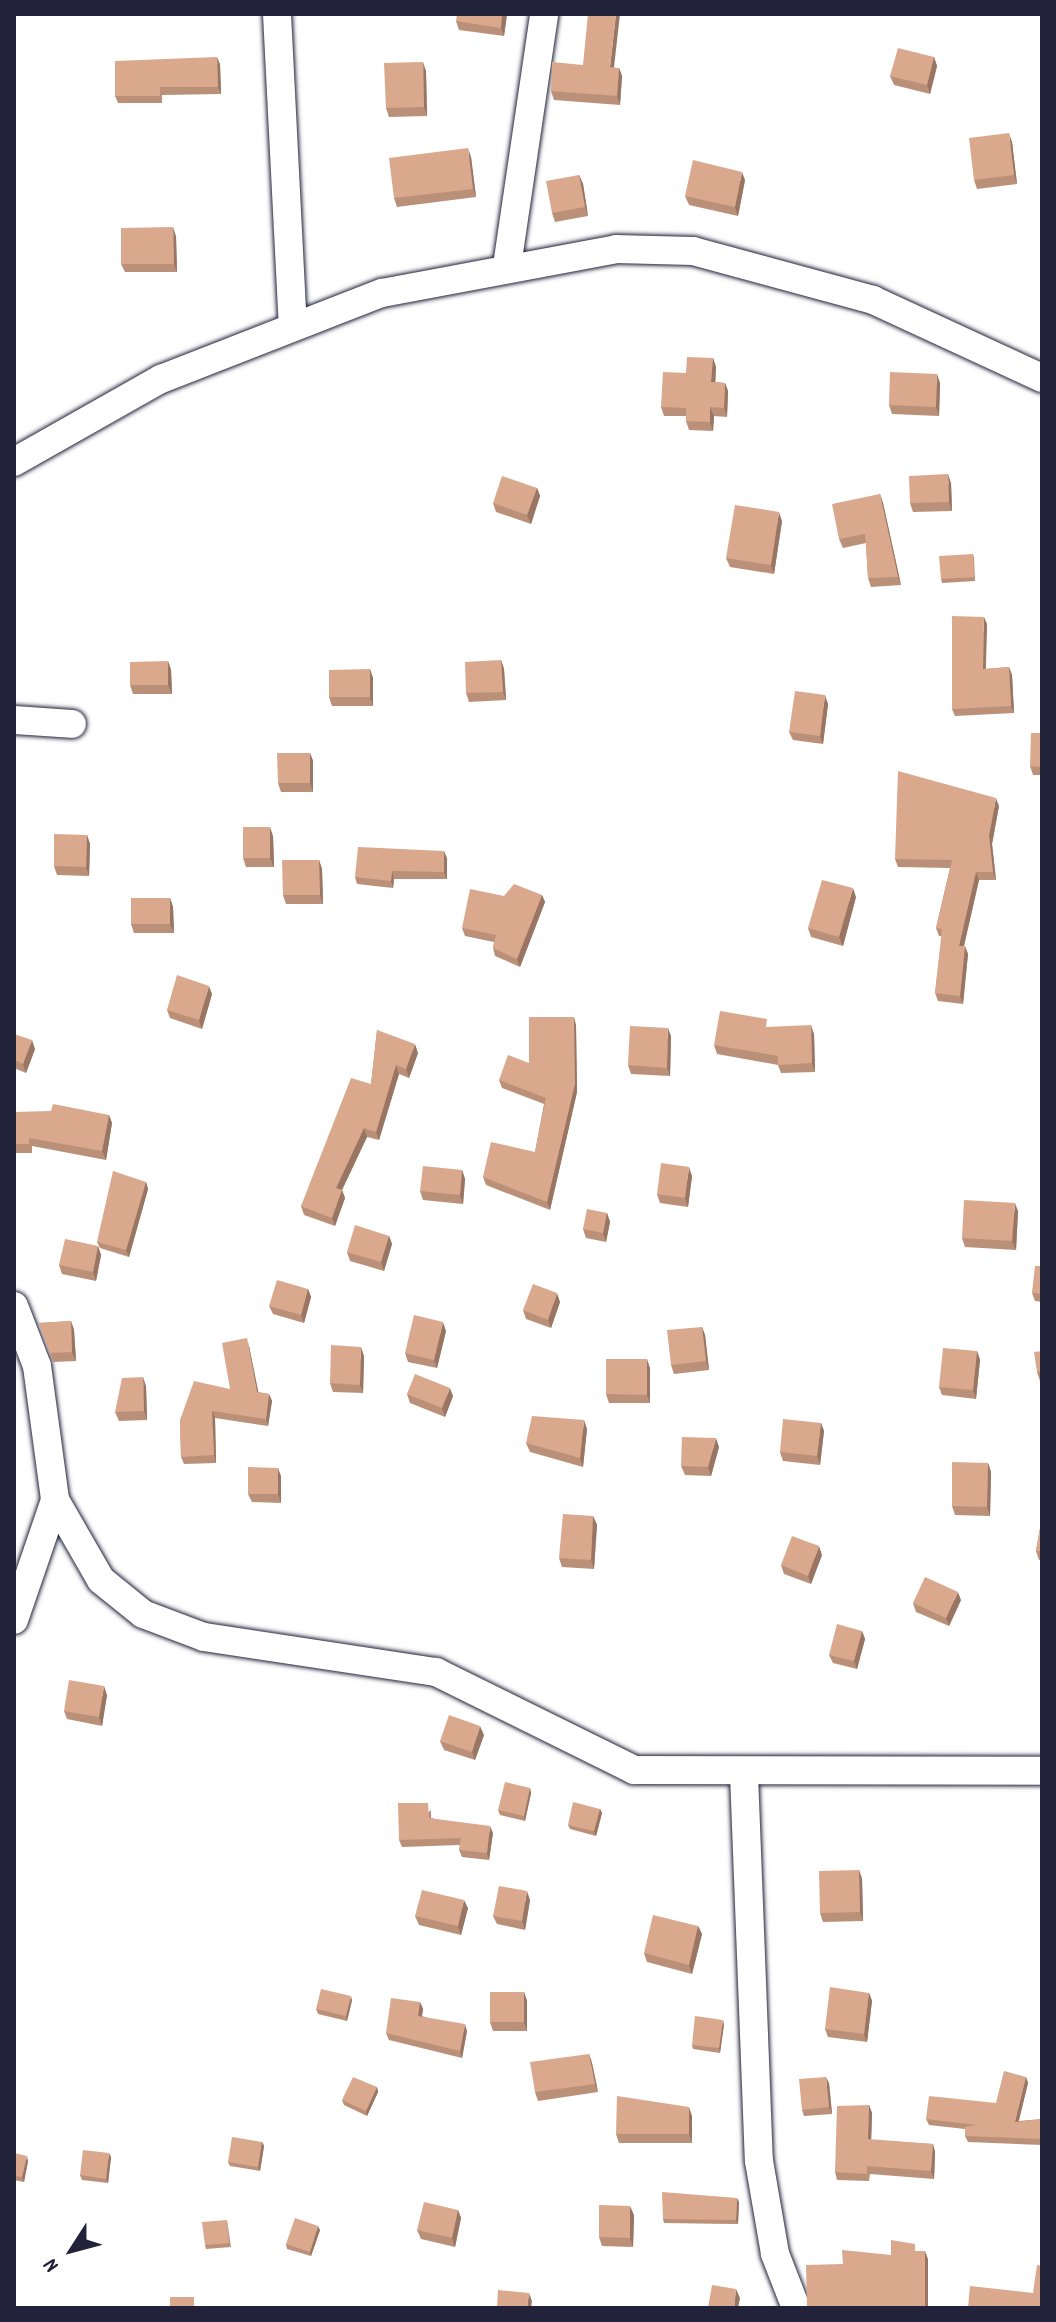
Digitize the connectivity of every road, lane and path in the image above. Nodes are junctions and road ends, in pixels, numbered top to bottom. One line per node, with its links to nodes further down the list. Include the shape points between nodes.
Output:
1 (277, 14): 4 (street)
2 (544, 14): 3 (street)
3 (507, 266): 4 (street, via 382,293); 5 (street, via 616,249 693,251 873,300)
4 (293, 325): 6 (street, via 161,379)
5 (1042, 378)
6 (14, 462)
7 (14, 720): 8 (street)
8 (72, 724)
9 (14, 1306): 10 (street, via 37,1366)
10 (55, 1500): 11 (street); 13 (street, via 101,1580 143,1614 204,1637 436,1672 634,1770)
11 (14, 1620)
12 (1042, 1771): 13 (street)
13 (744, 1774): 14 (street, via 759,2161 775,2254)
14 (796, 2308)

